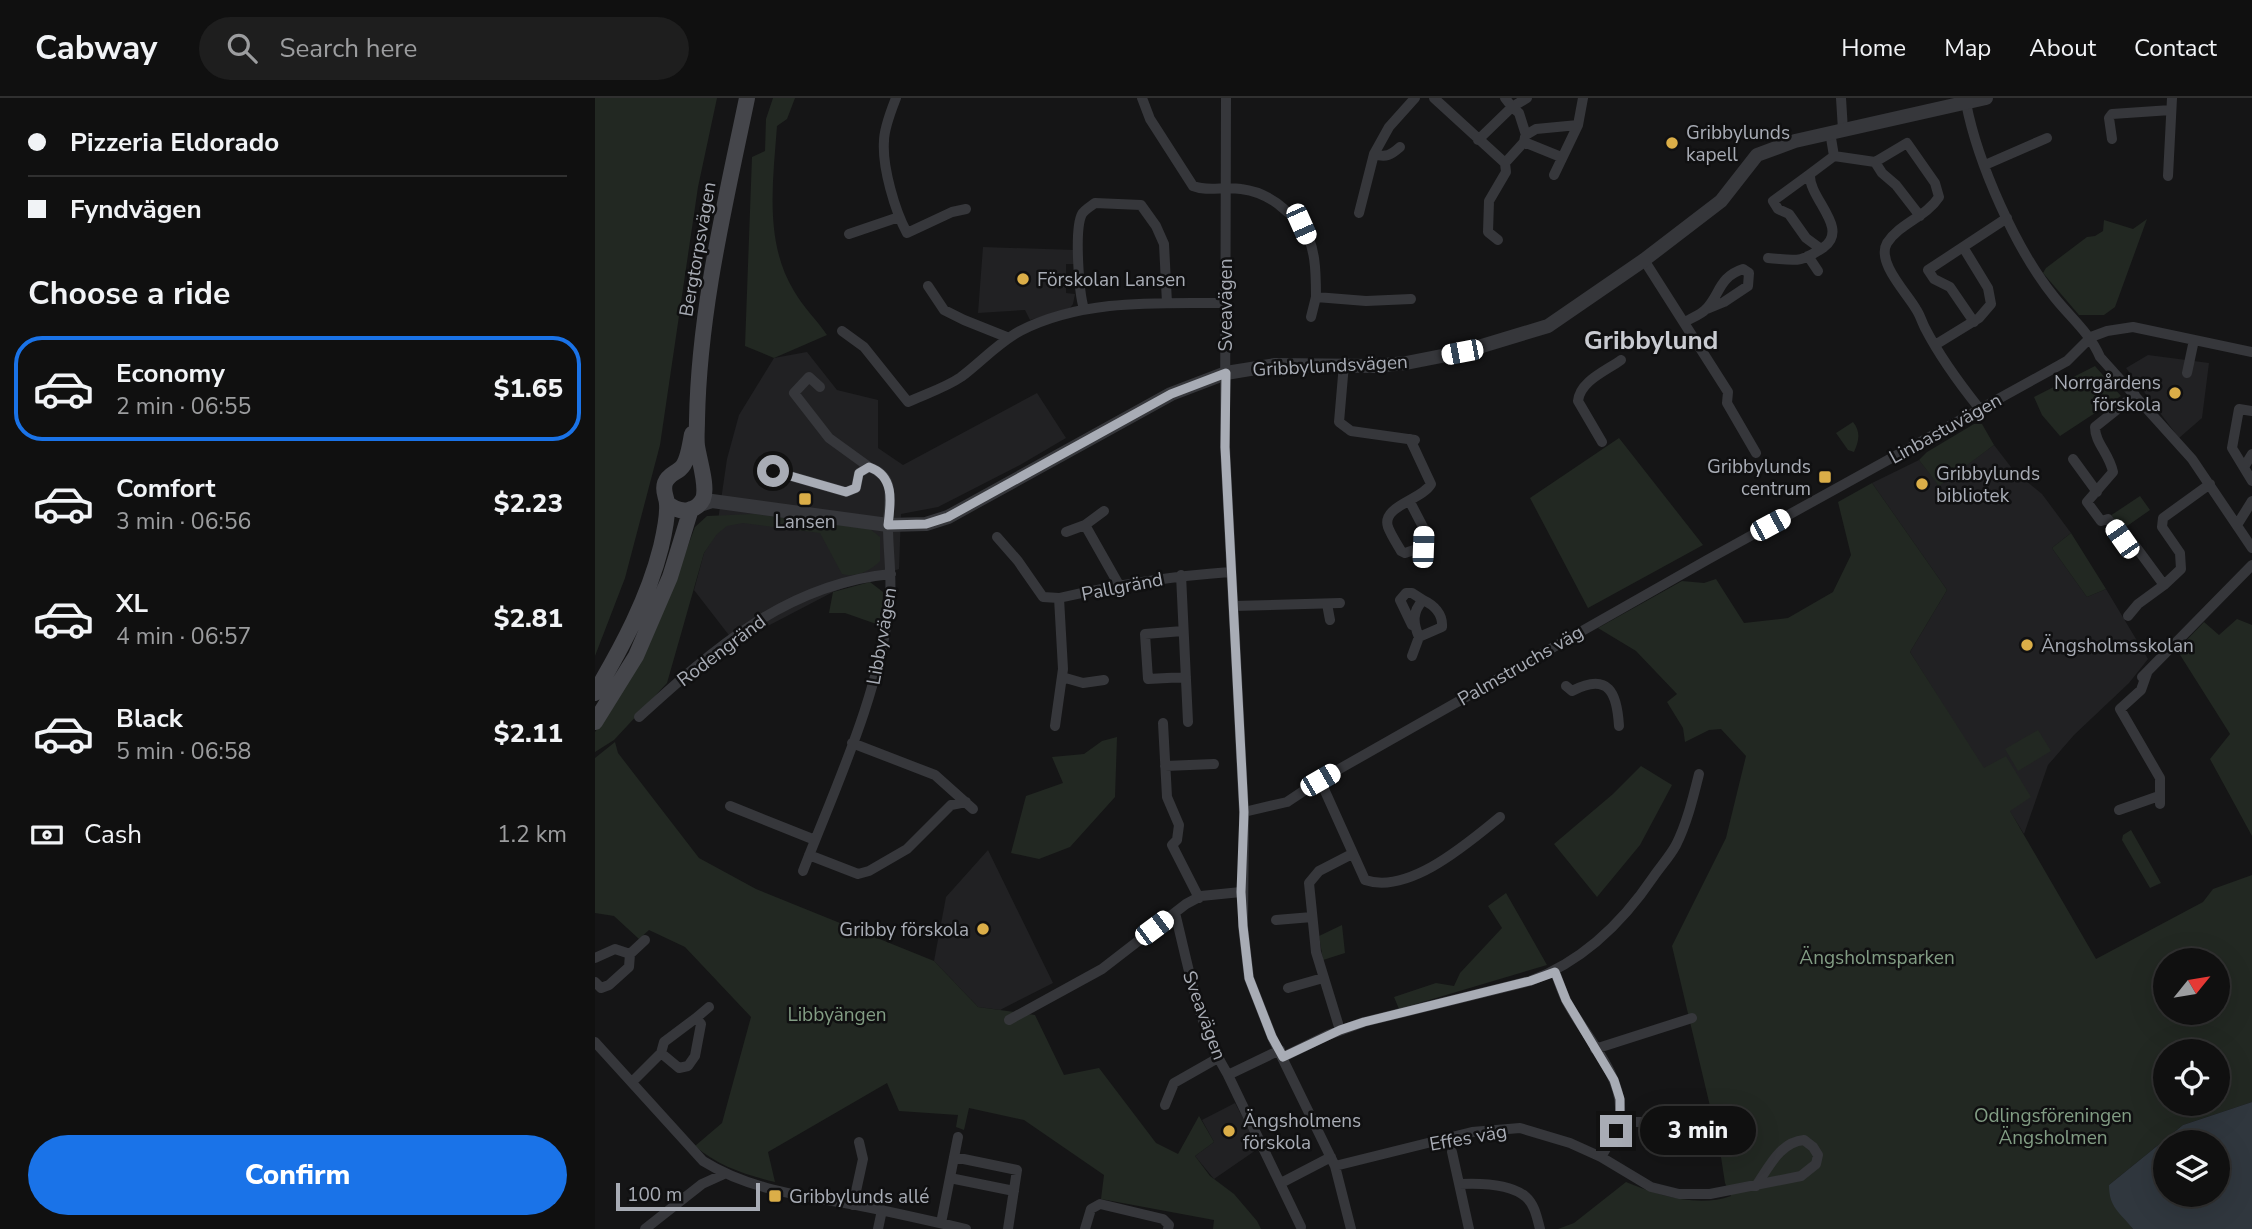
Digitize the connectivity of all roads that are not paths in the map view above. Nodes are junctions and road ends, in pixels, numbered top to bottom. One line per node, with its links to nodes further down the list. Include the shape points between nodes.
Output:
1 (747, 98): 67 (main road, Bergtorpsvägen, via 713,265)
2 (895, 98): 35 (street, via 884,141)
3 (1142, 98): 31 (street, via 1150,120 1193,186 1204,190)
4 (1226, 98): 31 (street, Sveavägen)
5 (1415, 98): 22 (street, via 1389,127)
6 (1434, 98): 20 (street)
7 (1527, 98): 12 (street)
8 (1583, 98): 15 (street)
9 (1840, 98): 16 (street)
10 (1986, 98): 13 (street, Gribbylundsvägen)
11 (2172, 98): 14 (street)
12 (1508, 103): 17 (street, via 1519,114); 20 (street)
13 (1966, 103): 16 (street, Gribbylundsvägen); 27 (street)
14 (2171, 110): 19 (street, via 2112,114); 30 (street)
15 (1577, 125): 17 (street, via 1536,129); 24 (street)
16 (1837, 131): 23 (street); 43 (street, Gribbylundsvägen, via 1757,155 1721,201)
17 (1525, 138): 24 (street); 26 (street)
18 (2047, 138): 27 (street)
19 (2112, 139)
20 (1478, 140): 26 (street)
21 (1400, 147): 22 (street, via 1391,155)
22 (1374, 154): 33 (street)
23 (1834, 156): 25 (street); 28 (street)
24 (1561, 158): 29 (street)
25 (1875, 162): 34 (street); 34 (street, via 1907,143 1935,183 1939,197)
26 (1505, 163): 38 (street, via 1506,172 1489,201 1488,232)
27 (1985, 165): 36 (street)
28 (1810, 174): 40 (street, via 1809,183 1833,231); 40 (street, via 1773,201)
29 (1553, 175)
30 (2168, 176)
31 (1226, 187): 46 (street, via 1262,195 1301,224 1313,250); 49 (street, Sveavägen)
32 (966, 209): 35 (street, via 907,233)
33 (1359, 213)
34 (1920, 216): 59 (street, via 1897,232 1886,245 1885,257)
35 (899, 217): 37 (street)
36 (2007, 218): 39 (street); 56 (street, via 2055,298)
37 (849, 234)
38 (1498, 240)
39 (1962, 247): 54 (street, via 1988,288 1991,304); 54 (street, via 1928,270 1949,287)
40 (1821, 249): 41 (street)
41 (1808, 256): 42 (street, via 1800,261); 44 (street)
42 (1767, 258)
43 (1644, 260): 53 (street); 62 (street, Gribbylundsvägen, via 1548,326 1528,333 1406,363)
44 (1818, 271)
45 (928, 286): 57 (street, via 944,310)
46 (1316, 297): 47 (street); 52 (street)
47 (1411, 299)
48 (1167, 303): 49 (street); 50 (street); 50 (street, via 1164,244 1141,205 1095,203 1082,215 1079,231 1079,292)
49 (1224, 303): 63 (street, Sveavägen)
50 (1084, 309): 57 (street, via 1044,320)
51 (1707, 309): 53 (street)
52 (1311, 317)
53 (1685, 322): 71 (street, via 1728,392 1727,403)
54 (1974, 322): 59 (street)
55 (842, 331): 57 (street, via 864,347 908,402 959,378)
56 (2091, 337): 58 (street, via 2133,327); 66 (street, via 2100,357); 68 (street, Linbastuvägen, via 2067,361)
57 (1009, 338)
58 (2194, 340): 60 (street); 64 (street)
59 (1935, 345): 68 (street)
60 (2252, 352)
61 (1621, 360): 70 (street, via 1583,387 1579,396)
62 (1344, 364): 63 (street, Gribbylundsvägen, via 1275,365); 83 (street, via 1339,422 1351,430 1413,439 1431,484)
63 (1226, 373): 89 (street, Gribbylundsvägen, via 1171,394 948,517 926,524); 96 (street, Sveavägen)
64 (2187, 373)
65 (820, 387): 74 (street, Libbyvägen, via 809,377 794,393 829,438)
66 (2135, 395): 80 (street); 81 (street, via 2095,426 2095,436 2110,457 2113,472)
67 (698, 408): 76 (main road, Bergtorpsvägen); 78 (main road, Bergtorpsvägen)
68 (1979, 408): 88 (street, Linbastuvägen)
69 (2252, 411): 75 (street, via 2239,409 2232,448)
70 (1602, 442)
71 (1756, 453)
72 (2252, 454): 75 (street)
73 (2073, 459): 81 (street)
74 (869, 467): 77 (street, via 859,473 856,488 846,492); 89 (street, Libbyvägen, via 878,470 889,486)
75 (2244, 467): 79 (street)
76 (681, 469): 78 (main road, via 695,472); 84 (main road, Bergtorpsvägen, via 665,483)
77 (773, 471)
78 (703, 480): 85 (main road, Bergtorpsvägen, via 704,496); 86 (street, Gribbylundsvägen, via 717,492)
79 (2252, 481)
80 (2210, 484): 91 (street); 101 (street, via 2163,518 2162,527 2180,553 2181,569)
81 (2097, 492): 101 (street, via 2087,502 2101,521 2108,519 2122,539 2136,547)
82 (2252, 501): 91 (street)
83 (1410, 502): 83 (street, via 1387,518 1405,553 1423,547 1423,527)
84 (667, 503): 85 (main road, via 681,511); 116 (main road, Bergtorpsvägen, via 661,547 644,599)
85 (694, 508): 86 (street, Gribbylundsvägen, via 712,501); 99 (main road, Bergtorpsvägen)
86 (777, 510): 89 (street, Gribbylundsvägen); 99 (street, via 704,513 689,530)
87 (1104, 511): 90 (street)
88 (1794, 512): 127 (street, Palmstruchs väg)
89 (888, 525): 97 (street, Libbyvägen)
90 (1085, 525): 92 (street); 100 (street)
91 (2237, 525): 94 (street)
92 (1066, 532)
93 (997, 537): 102 (street, via 1043,597)
94 (2252, 548)
95 (2252, 565): 129 (street, via 2145,674 2141,690 2120,709 2160,778 2159,800)
96 (1230, 572): 98 (street, Pallgränd); 106 (street, Sveavägen)
97 (891, 574): 117 (street, Rodengränd, via 827,587 758,620 698,664); 123 (street, Libbyvägen, via 884,639 868,704)
98 (1181, 575): 100 (street, Pallgränd); 109 (street)
99 (670, 577): 118 (main road, Bergtorpsvägen, via 636,656)
100 (1119, 585): 102 (street, Pallgränd)
101 (2164, 585): 107 (street)
102 (1059, 598): 112 (street, Pallgränd)
103 (1423, 600): 110 (street, via 1413,619); 110 (street, via 1433,605 1442,627); 110 (street, via 1412,593 1400,600)
104 (1340, 603): 105 (street)
105 (1327, 604): 106 (street); 108 (street)
106 (1234, 606): 130 (street, Sveavägen)
107 (2128, 616)
108 (1330, 620)
109 (1183, 631): 113 (street); 113 (street, via 1145,634 1148,679)
110 (1417, 632): 111 (street)
111 (1412, 656)
112 (1062, 677): 114 (street, via 1083,683); 121 (street, Pallgränd)
113 (1186, 677): 119 (street)
114 (1104, 680)
115 (1566, 686): 122 (street, via 1572,691 1586,683 1601,684 1611,691)
116 (595, 693)
117 (639, 717)
118 (595, 722)
119 (1188, 722)
120 (1163, 723): 125 (street)
121 (1055, 726)
122 (1619, 726)
123 (852, 743): 132 (street, Libbyvägen); 134 (street, via 935,775 969,806 953,803 907,849 869,871 858,874)
124 (1214, 764): 125 (street)
125 (1165, 766): 137 (street, via 1167,797 1179,825 1172,845)
126 (1699, 774): 144 (street, via 1675,846 1635,904 1604,937)
127 (1320, 780): 130 (street, Palmstruchs väg, via 1287,802); 133 (street)
128 (730, 806): 132 (street)
129 (2119, 810)
130 (1244, 812): 136 (street, Sveavägen)
131 (1500, 817): 133 (street, via 1435,865 1397,883 1365,880)
132 (815, 840): 134 (street, Libbyvägen)
133 (1352, 854): 139 (street, via 1319,871 1309,883)
134 (809, 855): 135 (street, Libbyvägen)
135 (803, 871)
136 (1241, 892): 137 (street); 156 (street, Sveavägen, via 1249,978)
137 (1199, 898): 138 (street)
138 (1175, 913): 151 (street, via 1102,969); 157 (street, Sveavägen, via 1198,1006)
139 (1312, 917): 140 (street); 145 (street)
140 (1276, 920)
141 (645, 940): 142 (street)
142 (630, 954): 143 (street, via 615,948); 146 (street, via 629,967 610,985 601,988)
143 (595, 958)
144 (1555, 972): 152 (street); 154 (street)
145 (1323, 978): 147 (street); 152 (street)
146 (595, 982)
147 (1288, 988)
148 (709, 1007): 149 (street)
149 (696, 1018): 155 (street, via 664,1042); 155 (street, via 701,1038 688,1066 679,1068)
150 (1692, 1018): 154 (street)
151 (1009, 1020)
152 (1340, 1030): 156 (street)
153 (595, 1042): 159 (street)
154 (1595, 1049): 162 (street, via 1620,1099)
155 (661, 1053): 159 (street)
156 (1282, 1053): 158 (street, Sveavägen); 168 (street, Sveavägen)
157 (1218, 1058): 158 (street, Sveavägen); 160 (street, via 1174,1083)
158 (1228, 1075): 171 (street, Sveavägen)
159 (632, 1082): 169 (street, via 703,1161)
160 (1165, 1105)
161 (1709, 1109): 162 (street, via 1651,1122)
162 (1618, 1122): 167 (street)
163 (958, 1137): 166 (street)
164 (859, 1142): 175 (street, via 863,1159)
165 (1452, 1152): 172 (street)
166 (954, 1157): 170 (street); 174 (street, via 1017,1170)
167 (1601, 1157): 168 (street, Effes väg, via 1520,1128 1472,1132); 173 (street, Effes väg, via 1651,1186 1679,1194)
168 (1333, 1162): 171 (street); 185 (street, Sveavägen)
169 (724, 1174): 175 (street, via 756,1186); 179 (street, via 702,1184)
170 (950, 1178): 174 (street); 177 (street)
171 (1281, 1184): 178 (street, Sveavägen)
172 (1459, 1184): 186 (street); 187 (street, via 1508,1188 1526,1198)
173 (1756, 1186): 173 (street, Effes väg, via 1809,1172 1818,1156 1813,1146 1804,1140 1794,1141 1781,1150)
174 (1014, 1191): 182 (street)
175 (853, 1205): 176 (street)
176 (882, 1210): 177 (street); 180 (street)
177 (941, 1223): 181 (street)
178 (1301, 1227)
179 (645, 1229)
180 (878, 1229)
181 (966, 1229)
182 (1008, 1229)
183 (1085, 1229): 184 (street, via 1091,1209 1100,1204 1163,1219)
184 (1168, 1229)
185 (1351, 1229)
186 (1469, 1229)
187 (1540, 1229)

